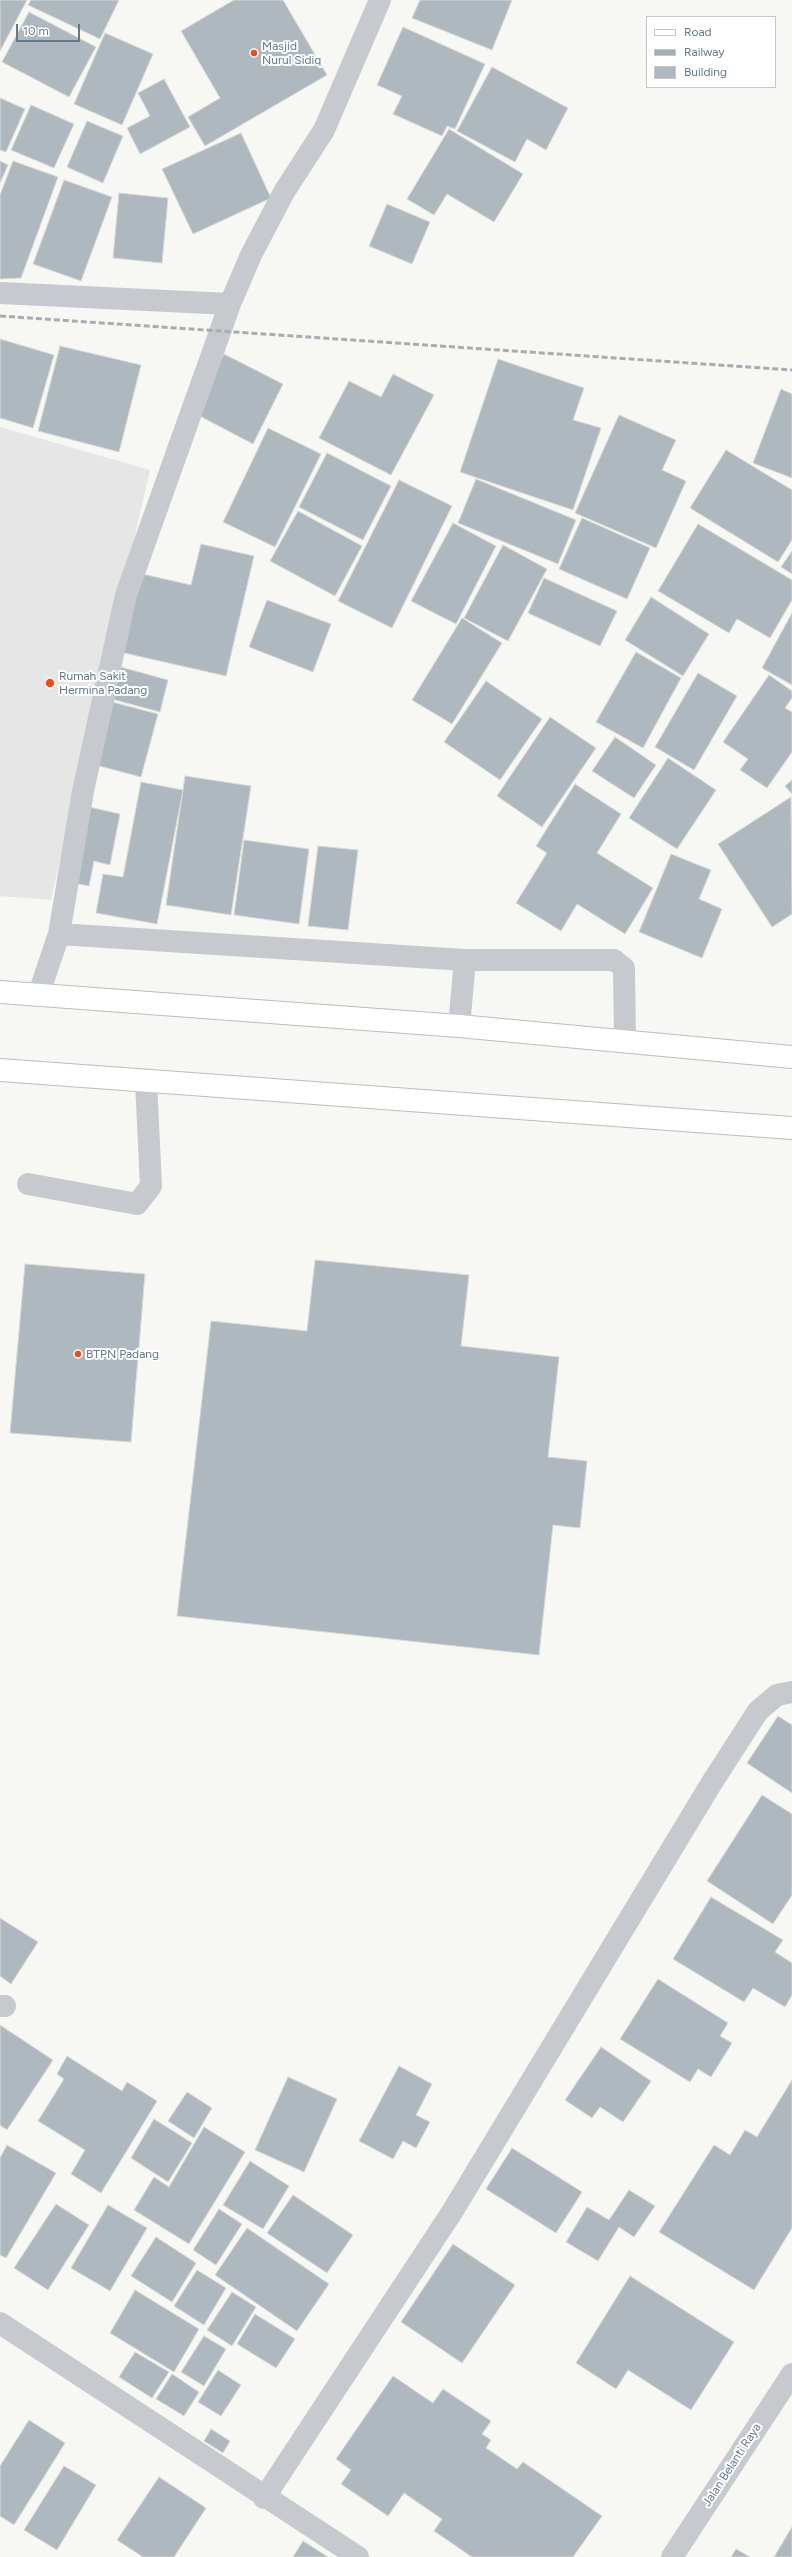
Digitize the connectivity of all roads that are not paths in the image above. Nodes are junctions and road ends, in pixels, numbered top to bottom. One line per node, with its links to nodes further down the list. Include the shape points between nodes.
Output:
1 (380, 0): 3 (street, via 324,130 284,192 251,255)
2 (0, 293): 3 (street)
3 (230, 304): 4 (street, via 126,595 83,791)
4 (59, 934): 5 (street); 7 (street)
5 (465, 960): 8 (street); 9 (street, via 614,960 624,968)
6 (0, 992): 7 (main road)
7 (38, 996): 8 (main road)
8 (459, 1026): 9 (main road)
9 (626, 1040): 10 (main road)
10 (792, 1057)
11 (0, 1070): 12 (main road)
12 (146, 1082): 13 (main road); 14 (street, via 151,1186 137,1204)
13 (792, 1128)
14 (28, 1184)
15 (792, 1692): 18 (street, via 777,1695 758,1711 452,2212)
16 (0, 2323): 18 (street)
17 (792, 2374): 20 (street, Jalan Belanti Raya)
18 (264, 2498): 19 (street)
19 (358, 2557)
20 (672, 2557)

